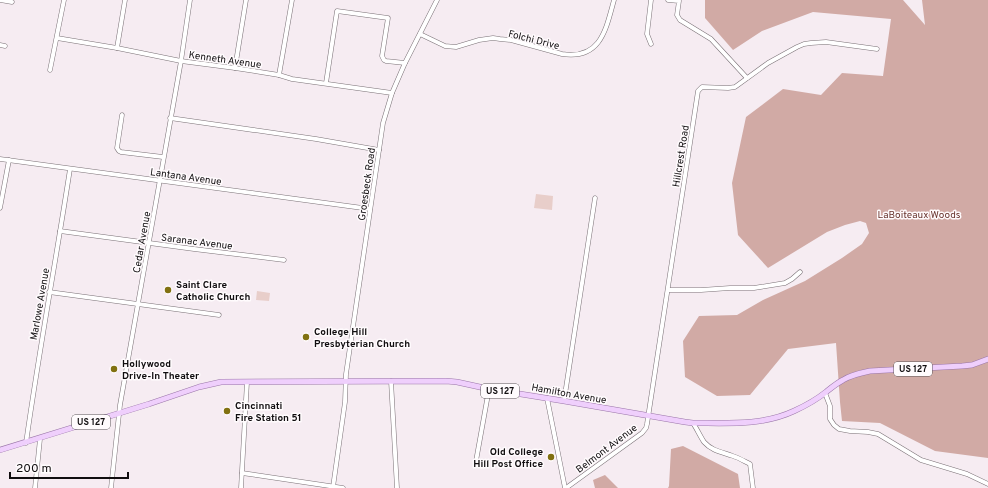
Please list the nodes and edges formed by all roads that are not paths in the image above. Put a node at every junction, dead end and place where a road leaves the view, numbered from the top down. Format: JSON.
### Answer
{"nodes":[{"id":1,"x":0,"y":0,"type":"edge"},
{"id":2,"x":64,"y":0,"type":"edge"},
{"id":3,"x":125,"y":0,"type":"edge"},
{"id":4,"x":190,"y":0,"type":"edge"},
{"id":5,"x":246,"y":0,"type":"edge"},
{"id":6,"x":292,"y":0,"type":"edge"},
{"id":7,"x":437,"y":0,"type":"edge"},
{"id":8,"x":614,"y":0,"type":"edge"},
{"id":9,"x":651,"y":0,"type":"edge"},
{"id":10,"x":668,"y":0,"type":"edge"},
{"id":11,"x":12,"y":2,"type":"dead end"},
{"id":12,"x":420,"y":34,"type":"junction"},
{"id":13,"x":57,"y":38,"type":"junction"},
{"id":14,"x":651,"y":44,"type":"dead end"},
{"id":15,"x":116,"y":48,"type":"junction"},
{"id":16,"x":877,"y":49,"type":"dead end"},
{"id":17,"x":180,"y":61,"type":"junction"},
{"id":18,"x":405,"y":63,"type":"junction"},
{"id":19,"x":235,"y":68,"type":"junction"},
{"id":20,"x":50,"y":70,"type":"dead end"},
{"id":21,"x":279,"y":75,"type":"junction"},
{"id":22,"x":748,"y":78,"type":"junction"},
{"id":23,"x":326,"y":83,"type":"junction"},
{"id":24,"x":392,"y":92,"type":"junction"},
{"id":25,"x":122,"y":115,"type":"dead end"},
{"id":26,"x":170,"y":118,"type":"junction"},
{"id":27,"x":379,"y":150,"type":"junction"},
{"id":28,"x":163,"y":157,"type":"junction"},
{"id":29,"x":0,"y":159,"type":"edge"},
{"id":30,"x":9,"y":160,"type":"junction"},
{"id":31,"x":70,"y":169,"type":"junction"},
{"id":32,"x":159,"y":180,"type":"junction"},
{"id":33,"x":595,"y":198,"type":"dead end"},
{"id":34,"x":0,"y":208,"type":"edge"},
{"id":35,"x":370,"y":209,"type":"junction"},
{"id":36,"x":60,"y":231,"type":"junction"},
{"id":37,"x":149,"y":243,"type":"junction"},
{"id":38,"x":284,"y":260,"type":"dead end"},
{"id":39,"x":800,"y":272,"type":"dead end"},
{"id":40,"x":668,"y":290,"type":"junction"},
{"id":41,"x":49,"y":292,"type":"junction"},
{"id":42,"x":138,"y":304,"type":"junction"},
{"id":43,"x":219,"y":315,"type":"dead end"},
{"id":44,"x":988,"y":359,"type":"edge"},
{"id":45,"x":346,"y":381,"type":"junction"},
{"id":46,"x":391,"y":381,"type":"junction"},
{"id":47,"x":247,"y":382,"type":"junction"},
{"id":48,"x":489,"y":389,"type":"junction"},
{"id":49,"x":825,"y":393,"type":"junction"},
{"id":50,"x":547,"y":398,"type":"junction"},
{"id":51,"x":564,"y":401,"type":"junction"},
{"id":52,"x":120,"y":413,"type":"junction"},
{"id":53,"x":649,"y":416,"type":"junction"},
{"id":54,"x":693,"y":423,"type":"junction"},
{"id":55,"x":40,"y":438,"type":"junction"},
{"id":56,"x":26,"y":443,"type":"junction"},
{"id":57,"x":0,"y":450,"type":"edge"},
{"id":58,"x":476,"y":461,"type":"dead end"},
{"id":59,"x":242,"y":472,"type":"junction"},
{"id":60,"x":988,"y":484,"type":"edge"},
{"id":61,"x":333,"y":487,"type":"junction"},
{"id":62,"x":34,"y":488,"type":"edge"},
{"id":63,"x":111,"y":488,"type":"edge"},
{"id":64,"x":241,"y":488,"type":"edge"},
{"id":65,"x":343,"y":488,"type":"edge"},
{"id":66,"x":397,"y":488,"type":"edge"},
{"id":67,"x":566,"y":488,"type":"edge"},
{"id":68,"x":753,"y":488,"type":"edge"}],
"edges":[{"from":1,"to":11,"type":"street"},
{"from":2,"to":13,"type":"street"},
{"from":3,"to":15,"type":"street"},
{"from":4,"to":17,"type":"street","name":"Cedar Avenue"},
{"from":5,"to":19,"type":"street"},
{"from":6,"to":21,"type":"street"},
{"from":7,"to":12,"type":"street","name":"Groesbeck Road"},
{"from":8,"to":12,"type":"street","name":"Folchi Drive"},
{"from":9,"to":14,"type":"street"},
{"from":10,"to":22,"type":"street"},
{"from":12,"to":18,"type":"street","name":"Groesbeck Road"},
{"from":13,"to":15,"type":"street","name":"Kenneth Avenue"},
{"from":13,"to":20,"type":"street"},
{"from":15,"to":17,"type":"street","name":"Kenneth Avenue"},
{"from":16,"to":22,"type":"street","name":"Hillcrest Road"},
{"from":17,"to":19,"type":"street","name":"Kenneth Avenue"},
{"from":17,"to":26,"type":"street","name":"Cedar Avenue"},
{"from":18,"to":23,"type":"street"},
{"from":18,"to":24,"type":"street","name":"Groesbeck Road"},
{"from":19,"to":21,"type":"street","name":"Kenneth Avenue"},
{"from":21,"to":23,"type":"street","name":"Kenneth Avenue"},
{"from":22,"to":40,"type":"street","name":"Hillcrest Road"},
{"from":23,"to":24,"type":"street","name":"Kenneth Avenue"},
{"from":24,"to":27,"type":"street","name":"Groesbeck Road"},
{"from":25,"to":28,"type":"street"},
{"from":26,"to":27,"type":"street"},
{"from":26,"to":28,"type":"street","name":"Cedar Avenue"},
{"from":27,"to":35,"type":"street","name":"Groesbeck Road"},
{"from":28,"to":32,"type":"street","name":"Cedar Avenue"},
{"from":29,"to":30,"type":"street","name":"Lantana Avenue"},
{"from":30,"to":31,"type":"street","name":"Lantana Avenue"},
{"from":30,"to":34,"type":"street"},
{"from":31,"to":32,"type":"street","name":"Lantana Avenue"},
{"from":31,"to":36,"type":"street","name":"Marlowe Avenue"},
{"from":32,"to":35,"type":"street","name":"Lantana Avenue"},
{"from":32,"to":37,"type":"street","name":"Cedar Avenue"},
{"from":33,"to":51,"type":"street"},
{"from":35,"to":45,"type":"street","name":"Groesbeck Road"},
{"from":36,"to":37,"type":"street","name":"Saranac Avenue"},
{"from":36,"to":41,"type":"street","name":"Marlowe Avenue"},
{"from":37,"to":38,"type":"street","name":"Saranac Avenue"},
{"from":37,"to":42,"type":"street","name":"Cedar Avenue"},
{"from":39,"to":40,"type":"street"},
{"from":40,"to":53,"type":"street","name":"Hillcrest Road"},
{"from":41,"to":42,"type":"street"},
{"from":41,"to":56,"type":"street","name":"Marlowe Avenue"},
{"from":42,"to":43,"type":"street"},
{"from":42,"to":52,"type":"street","name":"Cedar Avenue"},
{"from":44,"to":49,"type":"main road","name":"Hamilton Avenue","number":"US 127"},
{"from":45,"to":46,"type":"main road","name":"Hamilton Avenue","number":"US 127"},
{"from":45,"to":47,"type":"main road","name":"Hamilton Avenue","number":"US 127"},
{"from":45,"to":61,"type":"street","name":"Groesbeck Road"},
{"from":46,"to":48,"type":"main road","name":"Hamilton Avenue","number":"US 127"},
{"from":46,"to":66,"type":"street"},
{"from":47,"to":52,"type":"main road","name":"Hamilton Avenue","number":"US 127"},
{"from":47,"to":59,"type":"street"},
{"from":48,"to":50,"type":"main road","name":"Hamilton Avenue","number":"US 127"},
{"from":48,"to":58,"type":"street"},
{"from":49,"to":54,"type":"main road","name":"Hamilton Avenue","number":"US 127"},
{"from":49,"to":60,"type":"street"},
{"from":50,"to":51,"type":"main road","name":"Hamilton Avenue","number":"US 127"},
{"from":50,"to":67,"type":"street"},
{"from":51,"to":53,"type":"main road","name":"Hamilton Avenue","number":"US 127"},
{"from":52,"to":55,"type":"main road","name":"Hamilton Avenue","number":"US 127"},
{"from":52,"to":63,"type":"street","name":"Cedar Avenue"},
{"from":53,"to":54,"type":"main road","name":"Hamilton Avenue","number":"US 127"},
{"from":53,"to":67,"type":"street","name":"Belmont Avenue"},
{"from":54,"to":68,"type":"street"},
{"from":55,"to":56,"type":"main road","name":"Hamilton Avenue","number":"US 127"},
{"from":55,"to":62,"type":"street"},
{"from":56,"to":57,"type":"main road","name":"Hamilton Avenue","number":"US 127"},
{"from":59,"to":61,"type":"street"},
{"from":59,"to":64,"type":"street"},
{"from":61,"to":65,"type":"street"}]}
